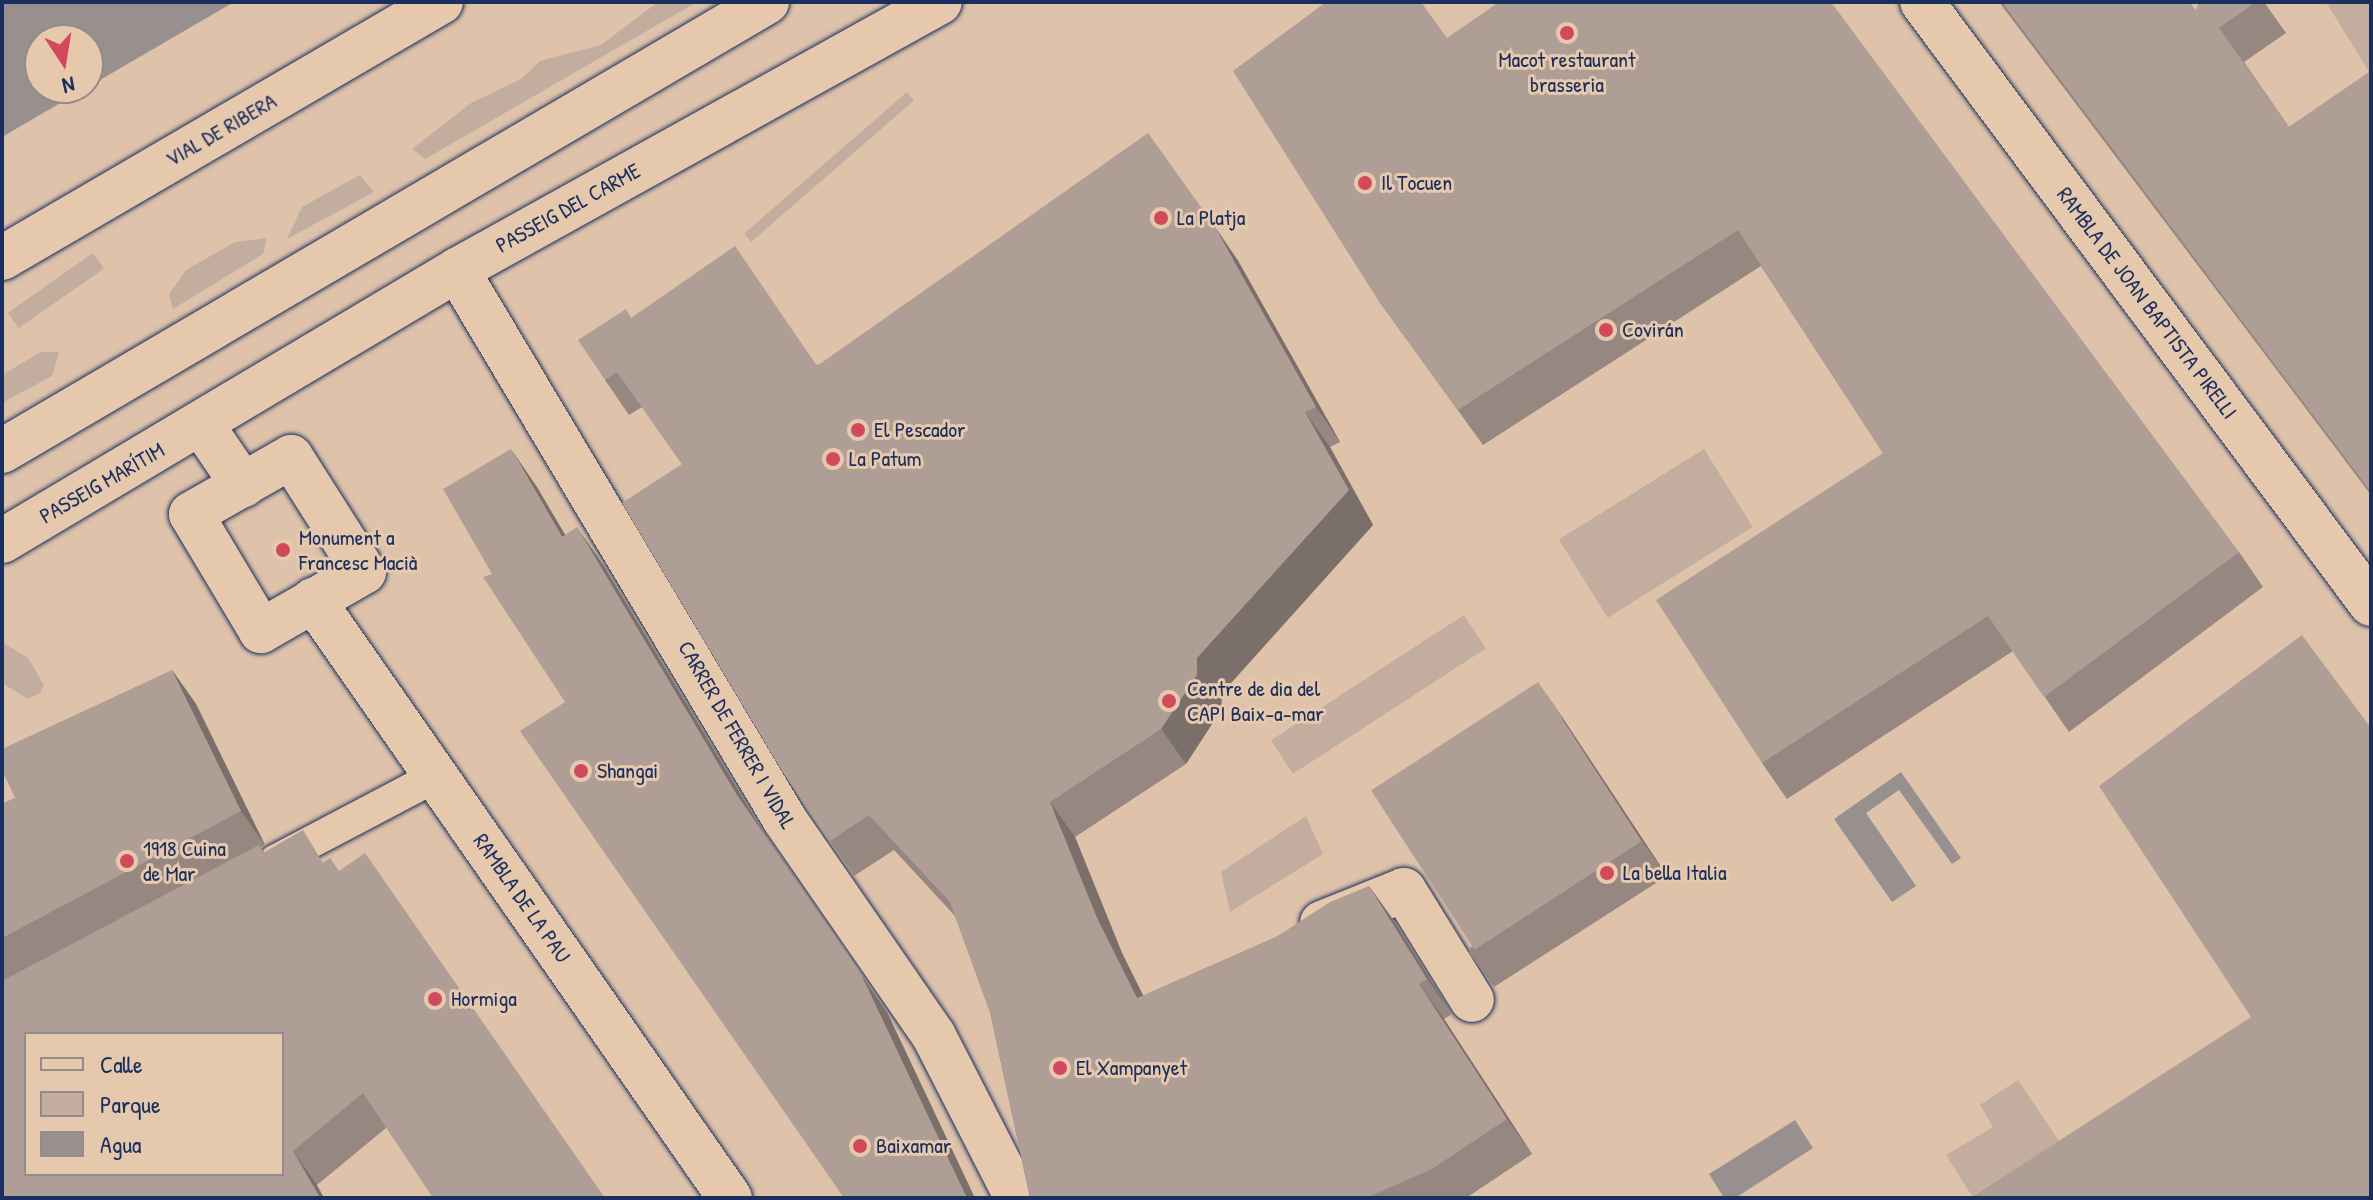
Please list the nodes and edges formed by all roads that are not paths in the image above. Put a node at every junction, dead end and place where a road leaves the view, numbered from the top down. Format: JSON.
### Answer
{"nodes":[{"id":1,"x":441,"y":2,"type":"edge"},
{"id":2,"x":767,"y":2,"type":"edge"},
{"id":3,"x":940,"y":2,"type":"edge"},
{"id":4,"x":1922,"y":2,"type":"edge"},
{"id":5,"x":2,"y":258,"type":"edge"},
{"id":6,"x":457,"y":270,"type":"junction"},
{"id":7,"x":202,"y":425,"type":"junction"},
{"id":8,"x":2,"y":451,"type":"edge"},
{"id":9,"x":243,"y":485,"type":"junction"},
{"id":10,"x":2,"y":541,"type":"edge"},
{"id":11,"x":2365,"y":583,"type":"edge"},
{"id":12,"x":313,"y":600,"type":"junction"},
{"id":13,"x":438,"y":775,"type":"junction"},
{"id":14,"x":241,"y":879,"type":"edge"},
{"id":15,"x":1282,"y":939,"type":"edge"},
{"id":16,"x":1472,"y":1000,"type":"edge"},
{"id":17,"x":730,"y":1198,"type":"edge"},
{"id":18,"x":1017,"y":1198,"type":"edge"}],
"edges":[{"from":1,"to":5,"type":"street","name":"VIAL DE RIBERA"},
{"from":2,"to":8,"type":"street"},
{"from":3,"to":6,"type":"street","name":"PASSEIG DEL CARME"},
{"from":4,"to":11,"type":"street","name":"RAMBLA DE JOAN BAPTISTA PIRELLI"},
{"from":6,"to":7,"type":"street","name":"PASSEIG DEL CARME"},
{"from":6,"to":18,"type":"street","name":"CARRER DE FERRER I VIDAL"},
{"from":7,"to":9,"type":"street"},
{"from":7,"to":10,"type":"street","name":"PASSEIG MARÍTIM"},
{"from":9,"to":12,"type":"street"},
{"from":9,"to":12,"type":"street"},
{"from":12,"to":13,"type":"street","name":"RAMBLA DE LA PAU"},
{"from":13,"to":14,"type":"lane"},
{"from":13,"to":17,"type":"street","name":"RAMBLA DE LA PAU"},
{"from":15,"to":16,"type":"street"}]}
